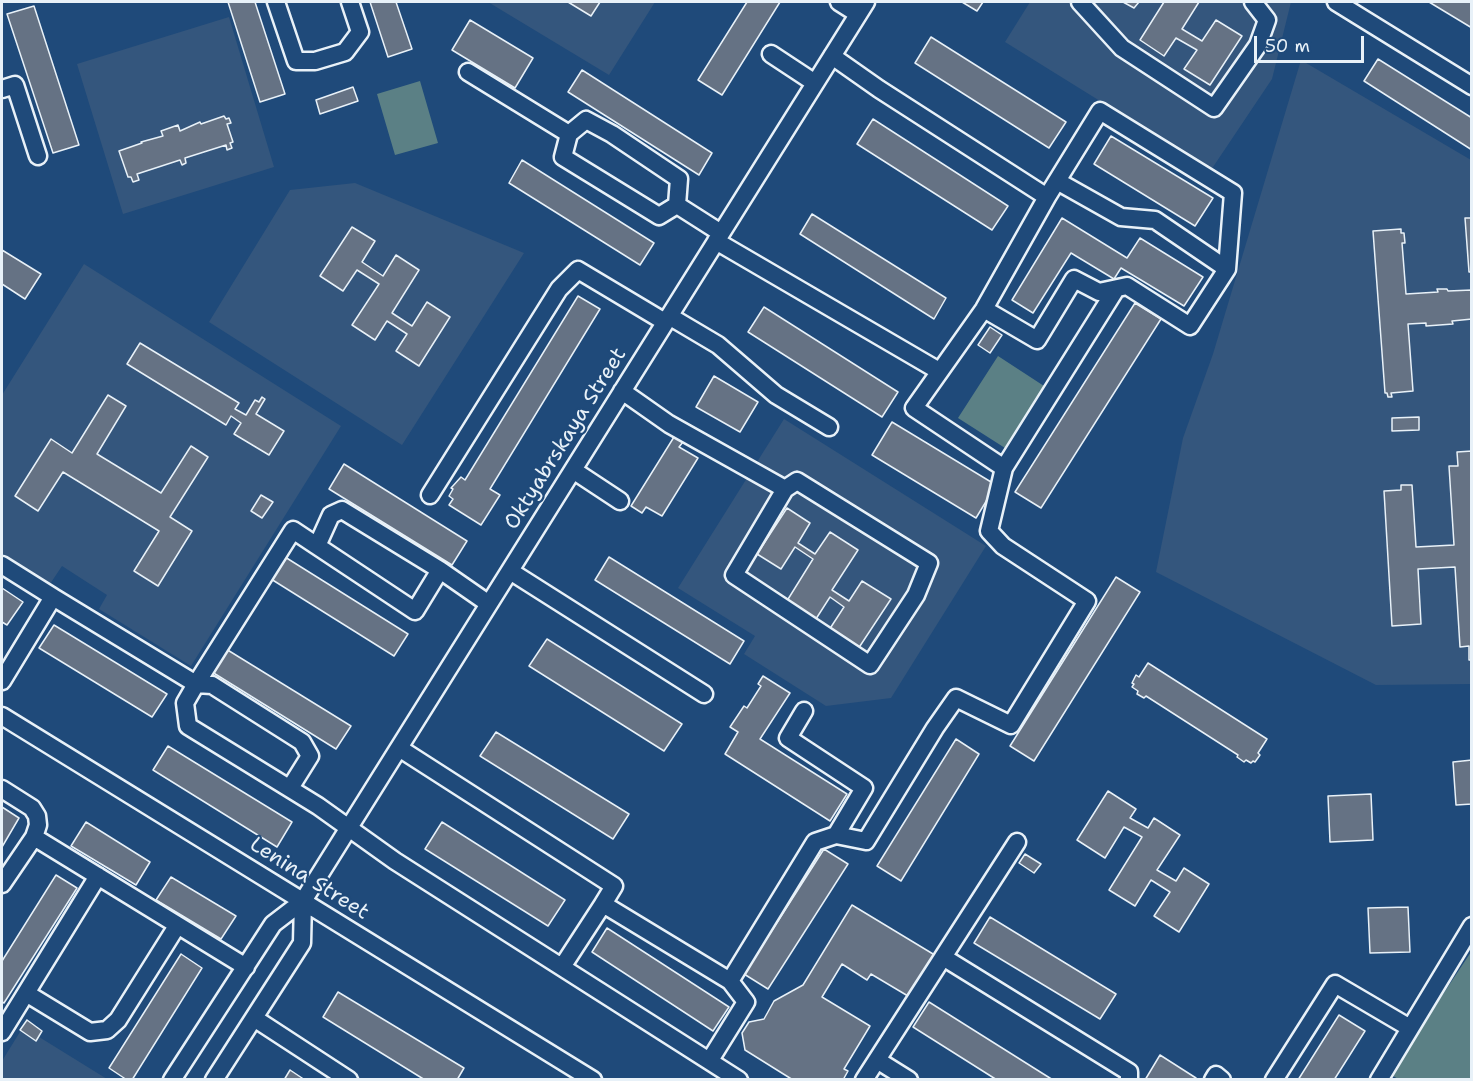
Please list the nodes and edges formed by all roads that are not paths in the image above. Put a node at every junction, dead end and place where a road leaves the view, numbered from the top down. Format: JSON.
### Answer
{"nodes":[{"id":1,"x":276,"y":2,"type":"edge"},
{"id":2,"x":350,"y":2,"type":"edge"},
{"id":3,"x":838,"y":2,"type":"edge"},
{"id":4,"x":1080,"y":2,"type":"edge"},
{"id":5,"x":1253,"y":2,"type":"edge"},
{"id":6,"x":1336,"y":2,"type":"edge"},
{"id":7,"x":862,"y":8,"type":"edge"},
{"id":8,"x":771,"y":54,"type":"dead end"},
{"id":9,"x":832,"y":56,"type":"junction"},
{"id":10,"x":468,"y":72,"type":"dead end"},
{"id":11,"x":815,"y":83,"type":"junction"},
{"id":12,"x":1472,"y":86,"type":"edge"},
{"id":13,"x":2,"y":89,"type":"edge"},
{"id":14,"x":569,"y":134,"type":"junction"},
{"id":15,"x":38,"y":156,"type":"dead end"},
{"id":16,"x":1057,"y":181,"type":"junction"},
{"id":17,"x":1047,"y":197,"type":"junction"},
{"id":18,"x":677,"y":205,"type":"junction"},
{"id":19,"x":719,"y":237,"type":"junction"},
{"id":20,"x":1227,"y":269,"type":"junction"},
{"id":21,"x":1116,"y":290,"type":"junction"},
{"id":22,"x":984,"y":309,"type":"junction"},
{"id":23,"x":667,"y":319,"type":"junction"},
{"id":24,"x":939,"y":371,"type":"junction"},
{"id":25,"x":622,"y":391,"type":"junction"},
{"id":26,"x":829,"y":428,"type":"dead end"},
{"id":27,"x":1004,"y":468,"type":"junction"},
{"id":28,"x":573,"y":470,"type":"junction"},
{"id":29,"x":785,"y":489,"type":"junction"},
{"id":30,"x":430,"y":495,"type":"dead end"},
{"id":31,"x":620,"y":501,"type":"dead end"},
{"id":32,"x":317,"y":546,"type":"junction"},
{"id":33,"x":2,"y":565,"type":"edge"},
{"id":34,"x":440,"y":570,"type":"junction"},
{"id":35,"x":510,"y":571,"type":"junction"},
{"id":36,"x":53,"y":597,"type":"junction"},
{"id":37,"x":489,"y":604,"type":"junction"},
{"id":38,"x":2,"y":681,"type":"edge"},
{"id":39,"x":196,"y":684,"type":"junction"},
{"id":40,"x":704,"y":694,"type":"dead end"},
{"id":41,"x":804,"y":711,"type":"dead end"},
{"id":42,"x":2,"y":716,"type":"edge"},
{"id":43,"x":399,"y":748,"type":"junction"},
{"id":44,"x":290,"y":788,"type":"junction"},
{"id":45,"x":2,"y":789,"type":"edge"},
{"id":46,"x":348,"y":828,"type":"junction"},
{"id":47,"x":836,"y":835,"type":"junction"},
{"id":48,"x":34,"y":837,"type":"junction"},
{"id":49,"x":1017,"y":843,"type":"dead end"},
{"id":50,"x":98,"y":876,"type":"junction"},
{"id":51,"x":2,"y":884,"type":"edge"},
{"id":52,"x":303,"y":901,"type":"junction"},
{"id":53,"x":603,"y":904,"type":"junction"},
{"id":54,"x":177,"y":926,"type":"junction"},
{"id":55,"x":1472,"y":926,"type":"edge"},
{"id":56,"x":943,"y":957,"type":"junction"},
{"id":57,"x":246,"y":967,"type":"junction"},
{"id":58,"x":562,"y":967,"type":"junction"},
{"id":59,"x":730,"y":981,"type":"junction"},
{"id":60,"x":26,"y":993,"type":"junction"},
{"id":61,"x":254,"y":1018,"type":"junction"},
{"id":62,"x":1410,"y":1028,"type":"junction"},
{"id":63,"x":2,"y":1032,"type":"edge"},
{"id":64,"x":711,"y":1060,"type":"junction"},
{"id":65,"x":877,"y":1060,"type":"junction"},
{"id":66,"x":172,"y":1080,"type":"edge"},
{"id":67,"x":214,"y":1080,"type":"edge"},
{"id":68,"x":350,"y":1080,"type":"edge"},
{"id":69,"x":593,"y":1080,"type":"edge"},
{"id":70,"x":740,"y":1080,"type":"edge"},
{"id":71,"x":864,"y":1080,"type":"edge"},
{"id":72,"x":909,"y":1080,"type":"edge"},
{"id":73,"x":1129,"y":1080,"type":"edge"},
{"id":74,"x":1213,"y":1080,"type":"edge"},
{"id":75,"x":1222,"y":1080,"type":"edge"},
{"id":76,"x":1274,"y":1080,"type":"edge"},
{"id":77,"x":1379,"y":1080,"type":"edge"}],
"edges":[{"from":1,"to":2,"type":"street"},
{"from":3,"to":7,"type":"street"},
{"from":4,"to":5,"type":"street"},
{"from":6,"to":12,"type":"street"},
{"from":7,"to":9,"type":"street","name":"Oktyabrskaya Street"},
{"from":8,"to":11,"type":"street"},
{"from":9,"to":11,"type":"street","name":"Oktyabrskaya Street"},
{"from":9,"to":17,"type":"street"},
{"from":10,"to":14,"type":"street"},
{"from":11,"to":19,"type":"street","name":"Oktyabrskaya Street"},
{"from":13,"to":15,"type":"street"},
{"from":14,"to":18,"type":"street"},
{"from":14,"to":18,"type":"street"},
{"from":16,"to":17,"type":"street"},
{"from":16,"to":20,"type":"street"},
{"from":16,"to":20,"type":"street"},
{"from":17,"to":22,"type":"street"},
{"from":18,"to":19,"type":"street"},
{"from":19,"to":23,"type":"street","name":"Oktyabrskaya Street"},
{"from":19,"to":24,"type":"street"},
{"from":20,"to":21,"type":"street"},
{"from":21,"to":22,"type":"street"},
{"from":21,"to":27,"type":"street"},
{"from":22,"to":24,"type":"street"},
{"from":23,"to":25,"type":"street","name":"Oktyabrskaya Street"},
{"from":23,"to":26,"type":"street"},
{"from":23,"to":30,"type":"street"},
{"from":24,"to":27,"type":"street"},
{"from":25,"to":28,"type":"street","name":"Oktyabrskaya Street"},
{"from":25,"to":29,"type":"street"},
{"from":27,"to":47,"type":"street"},
{"from":28,"to":31,"type":"street"},
{"from":28,"to":35,"type":"street","name":"Oktyabrskaya Street"},
{"from":29,"to":29,"type":"street"},
{"from":32,"to":34,"type":"street"},
{"from":32,"to":34,"type":"street"},
{"from":32,"to":39,"type":"street"},
{"from":33,"to":36,"type":"street"},
{"from":34,"to":37,"type":"street"},
{"from":35,"to":37,"type":"street","name":"Oktyabrskaya Street"},
{"from":35,"to":40,"type":"street"},
{"from":36,"to":38,"type":"street"},
{"from":36,"to":39,"type":"street"},
{"from":37,"to":43,"type":"street","name":"Oktyabrskaya Street"},
{"from":39,"to":44,"type":"street"},
{"from":39,"to":44,"type":"street"},
{"from":41,"to":47,"type":"street"},
{"from":42,"to":52,"type":"street","name":"Lenina Street"},
{"from":43,"to":46,"type":"street","name":"Oktyabrskaya Street"},
{"from":43,"to":53,"type":"street"},
{"from":44,"to":46,"type":"street"},
{"from":45,"to":48,"type":"street"},
{"from":46,"to":52,"type":"street","name":"Oktyabrskaya Street"},
{"from":46,"to":58,"type":"street"},
{"from":47,"to":59,"type":"street"},
{"from":48,"to":50,"type":"street"},
{"from":48,"to":51,"type":"street"},
{"from":49,"to":56,"type":"street"},
{"from":50,"to":54,"type":"street"},
{"from":50,"to":60,"type":"street"},
{"from":52,"to":57,"type":"street","name":"Oktyabrskaya Street"},
{"from":52,"to":61,"type":"street"},
{"from":52,"to":69,"type":"street","name":"Lenina Street"},
{"from":53,"to":58,"type":"street"},
{"from":53,"to":59,"type":"street"},
{"from":54,"to":57,"type":"street"},
{"from":54,"to":60,"type":"street"},
{"from":55,"to":62,"type":"street"},
{"from":56,"to":65,"type":"street"},
{"from":56,"to":73,"type":"street"},
{"from":57,"to":66,"type":"street","name":"Oktyabrskaya Street"},
{"from":58,"to":64,"type":"street"},
{"from":59,"to":64,"type":"street"},
{"from":60,"to":63,"type":"street"},
{"from":61,"to":67,"type":"street"},
{"from":61,"to":68,"type":"street"},
{"from":62,"to":76,"type":"street"},
{"from":62,"to":77,"type":"street"},
{"from":64,"to":70,"type":"street"},
{"from":65,"to":71,"type":"street"},
{"from":65,"to":72,"type":"street"},
{"from":74,"to":75,"type":"street"}]}
